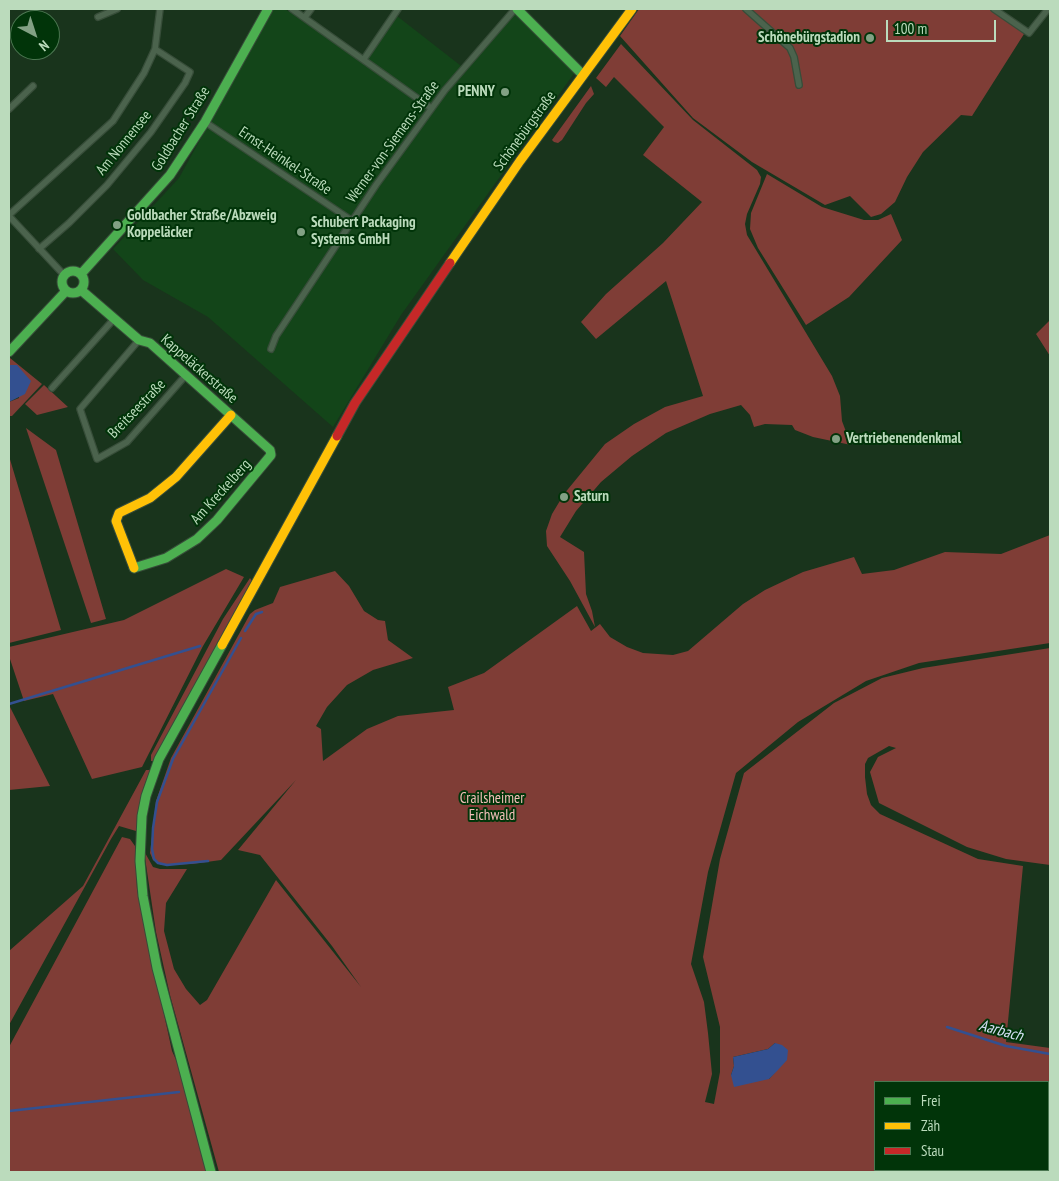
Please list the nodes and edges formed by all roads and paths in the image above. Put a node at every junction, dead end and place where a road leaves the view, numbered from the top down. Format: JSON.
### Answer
{"nodes":[{"id":1,"x":117,"y":9,"type":"edge"},
{"id":2,"x":160,"y":9,"type":"edge"},
{"id":3,"x":268,"y":9,"type":"edge"},
{"id":4,"x":292,"y":9,"type":"edge"},
{"id":5,"x":311,"y":9,"type":"edge"},
{"id":6,"x":398,"y":9,"type":"edge"},
{"id":7,"x":516,"y":9,"type":"edge"},
{"id":8,"x":632,"y":9,"type":"edge"},
{"id":9,"x":746,"y":9,"type":"edge"},
{"id":10,"x":994,"y":9,"type":"edge"},
{"id":11,"x":1048,"y":9,"type":"edge"},
{"id":12,"x":305,"y":17,"type":"junction"},
{"id":13,"x":98,"y":18,"type":"dead end"},
{"id":14,"x":156,"y":49,"type":"junction"},
{"id":15,"x":364,"y":59,"type":"junction"},
{"id":16,"x":583,"y":75,"type":"junction"},
{"id":17,"x":799,"y":85,"type":"dead end"},
{"id":18,"x":33,"y":86,"type":"dead end"},
{"id":19,"x":431,"y":108,"type":"junction"},
{"id":20,"x":9,"y":109,"type":"edge"},
{"id":21,"x":205,"y":122,"type":"junction"},
{"id":22,"x":9,"y":215,"type":"edge"},
{"id":23,"x":351,"y":220,"type":"junction"},
{"id":24,"x":38,"y":249,"type":"junction"},
{"id":25,"x":81,"y":274,"type":"junction"},
{"id":26,"x":64,"y":275,"type":"junction"},
{"id":27,"x":81,"y":290,"type":"junction"},
{"id":28,"x":66,"y":291,"type":"junction"},
{"id":29,"x":114,"y":319,"type":"junction"},
{"id":30,"x":139,"y":340,"type":"junction"},
{"id":31,"x":271,"y":349,"type":"dead end"},
{"id":32,"x":9,"y":352,"type":"edge"},
{"id":33,"x":186,"y":375,"type":"junction"},
{"id":34,"x":52,"y":388,"type":"dead end"},
{"id":35,"x":231,"y":415,"type":"junction"},
{"id":36,"x":271,"y":455,"type":"joint"},
{"id":37,"x":211,"y":1172,"type":"edge"}],
"edges":[{"from":1,"to":13,"type":"street"},
{"from":2,"to":14,"type":"street"},
{"from":3,"to":21,"type":"main road","name":"Goldbacher Straße"},
{"from":4,"to":12,"type":"street"},
{"from":5,"to":12,"type":"street"},
{"from":6,"to":15,"type":"street"},
{"from":7,"to":16,"type":"main road"},
{"from":7,"to":19,"type":"street","name":"Werner-von-Siemens-Straße"},
{"from":8,"to":16,"type":"main road","name":"Schönebürgstraße"},
{"from":9,"to":17,"type":"street"},
{"from":10,"to":11,"type":"street"},
{"from":12,"to":15,"type":"street"},
{"from":14,"to":22,"type":"street"},
{"from":14,"to":24,"type":"street","name":"Am Nonnensee"},
{"from":15,"to":19,"type":"street"},
{"from":16,"to":37,"type":"main road","name":"Schönebürgstraße"},
{"from":18,"to":20,"type":"street"},
{"from":19,"to":23,"type":"street","name":"Werner-von-Siemens-Straße"},
{"from":21,"to":23,"type":"street","name":"Ernst-Heinkel-Straße"},
{"from":21,"to":25,"type":"main road","name":"Goldbacher Straße"},
{"from":22,"to":24,"type":"street"},
{"from":23,"to":31,"type":"street","name":"Werner-von-Siemens-Straße"},
{"from":24,"to":26,"type":"street"},
{"from":25,"to":26,"type":"main road"},
{"from":25,"to":27,"type":"main road"},
{"from":26,"to":28,"type":"main road"},
{"from":27,"to":28,"type":"main road"},
{"from":27,"to":29,"type":"main road","name":"Kappeläckerstraße"},
{"from":28,"to":32,"type":"main road"},
{"from":29,"to":30,"type":"main road","name":"Kappeläckerstraße"},
{"from":29,"to":34,"type":"street"},
{"from":30,"to":33,"type":"main road","name":"Kappeläckerstraße"},
{"from":30,"to":33,"type":"street","name":"Breitseestraße"},
{"from":33,"to":35,"type":"main road","name":"Kappeläckerstraße"},
{"from":35,"to":36,"type":"main road","name":"Kappeläckerstraße"},
{"from":35,"to":36,"type":"main road","name":"Am Kreckelberg"}]}
